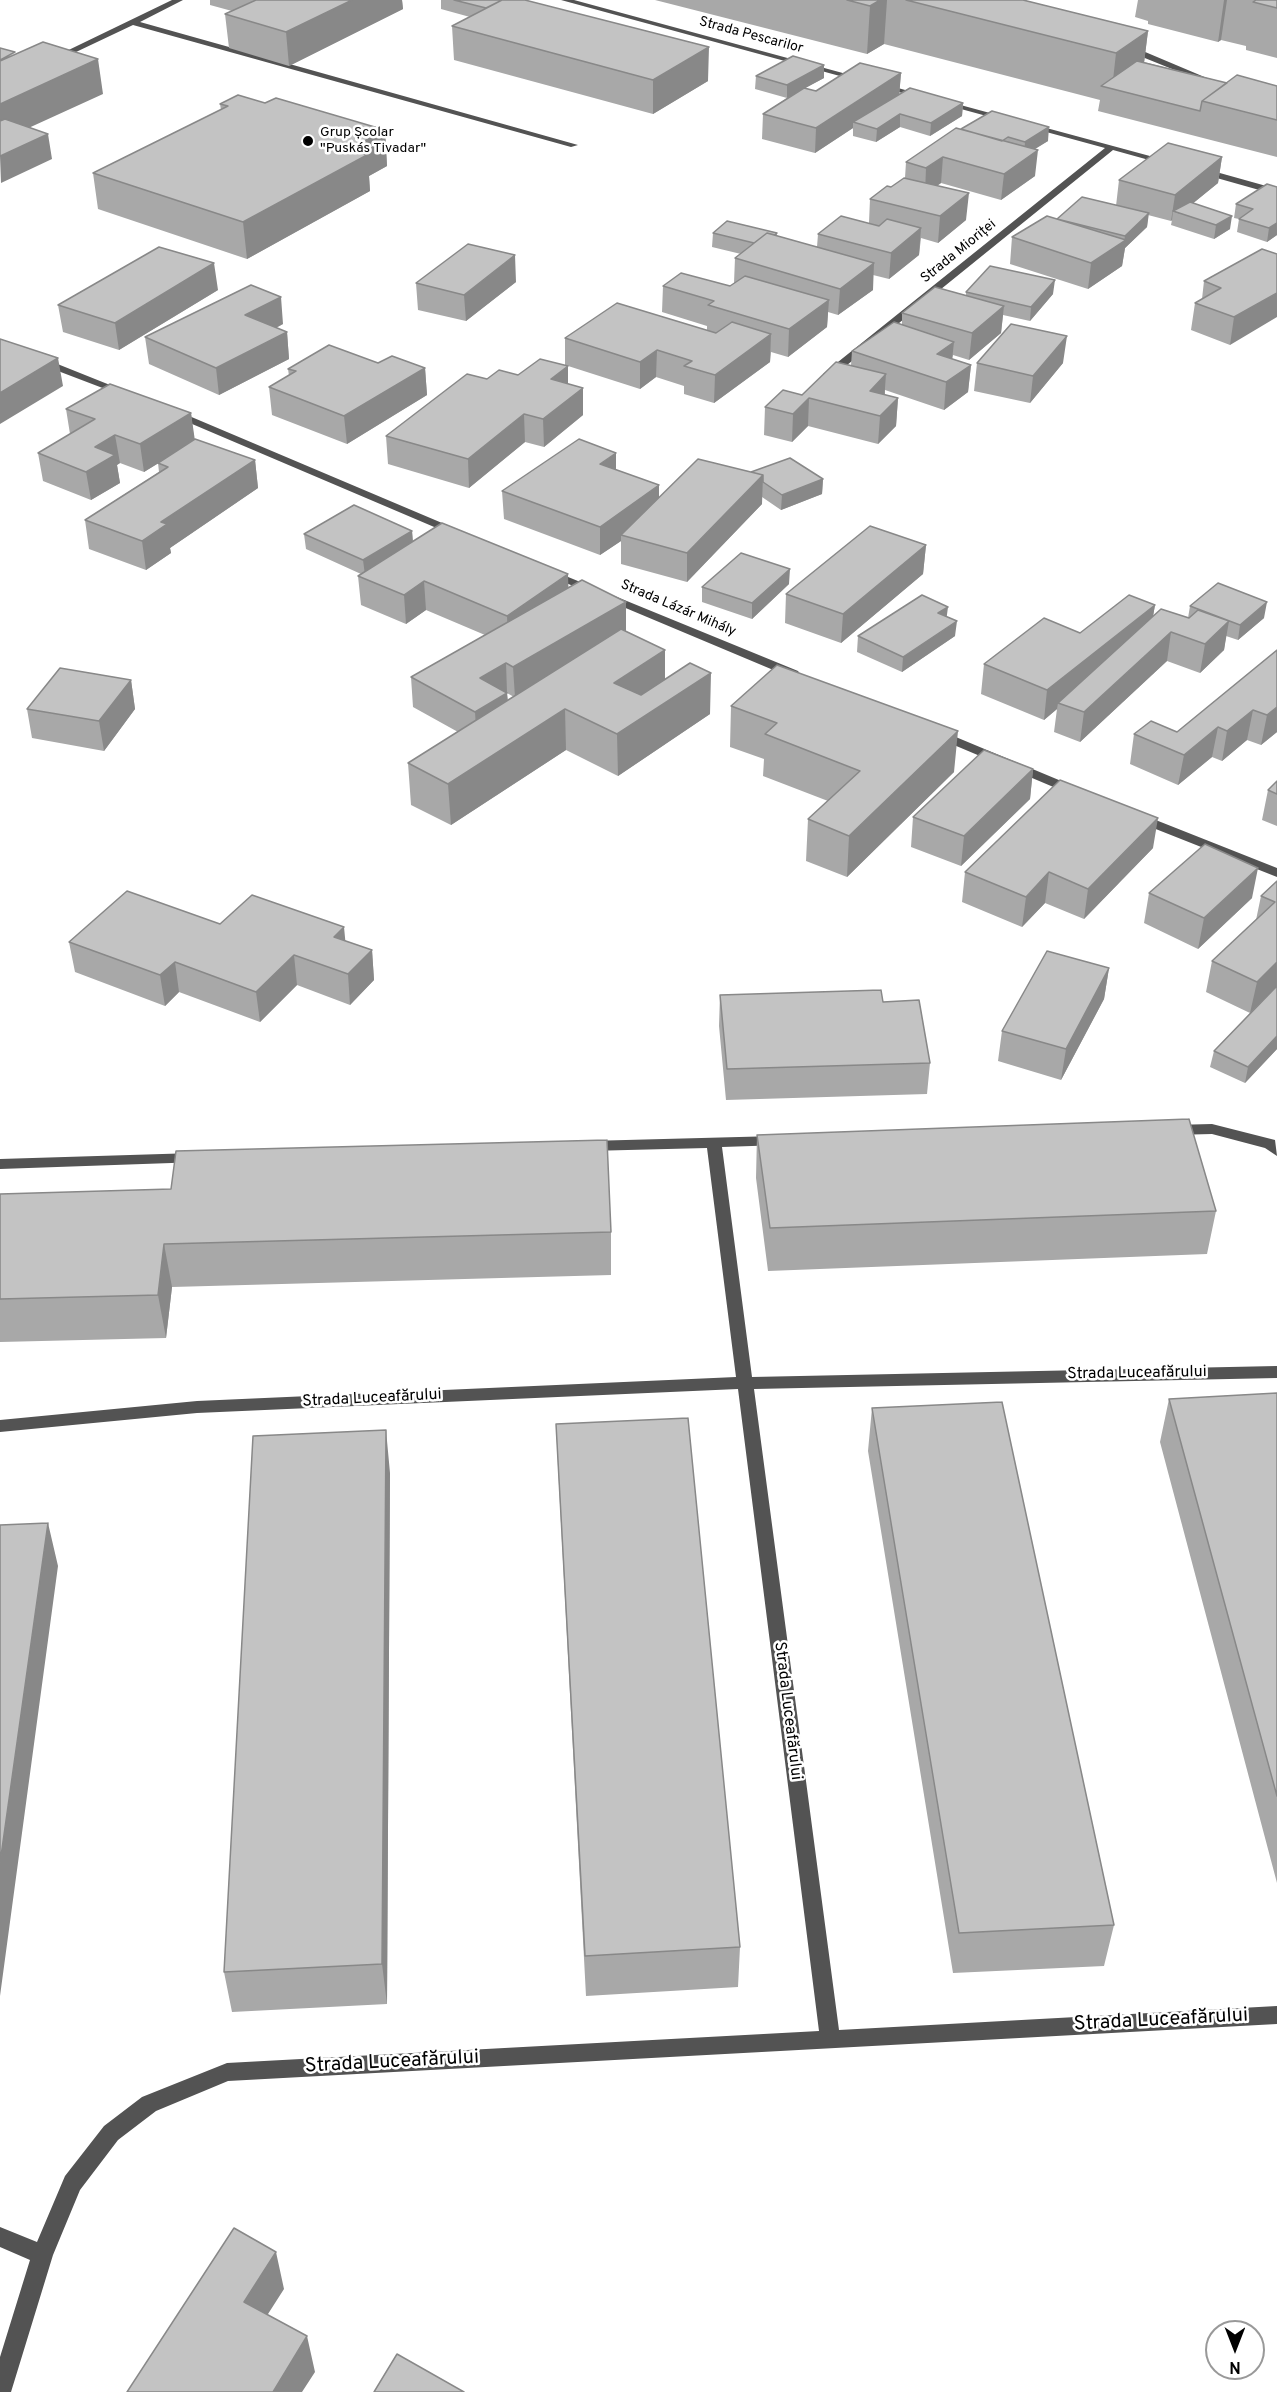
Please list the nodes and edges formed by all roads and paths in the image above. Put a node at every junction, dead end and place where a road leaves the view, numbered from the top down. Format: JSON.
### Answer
{"nodes":[{"id":1,"x":179,"y":0,"type":"edge"},
{"id":2,"x":565,"y":0,"type":"edge"},
{"id":3,"x":132,"y":22,"type":"junction"},
{"id":4,"x":1124,"y":47,"type":"edge"},
{"id":5,"x":40,"y":66,"type":"edge"},
{"id":6,"x":1222,"y":85,"type":"edge"},
{"id":7,"x":574,"y":145,"type":"dead end"},
{"id":8,"x":1111,"y":147,"type":"junction"},
{"id":9,"x":1178,"y":165,"type":"edge"},
{"id":10,"x":1188,"y":168,"type":"edge"},
{"id":11,"x":1277,"y":192,"type":"edge"},
{"id":12,"x":26,"y":356,"type":"edge"},
{"id":13,"x":815,"y":386,"type":"edge"},
{"id":14,"x":133,"y":396,"type":"edge"},
{"id":15,"x":166,"y":409,"type":"edge"},
{"id":16,"x":473,"y":540,"type":"edge"},
{"id":17,"x":539,"y":568,"type":"edge"},
{"id":18,"x":803,"y":678,"type":"edge"},
{"id":19,"x":924,"y":728,"type":"edge"},
{"id":20,"x":1089,"y":797,"type":"edge"},
{"id":21,"x":1122,"y":811,"type":"edge"},
{"id":22,"x":1277,"y":873,"type":"edge"},
{"id":23,"x":1153,"y":1130,"type":"edge"},
{"id":24,"x":797,"y":1140,"type":"edge"},
{"id":25,"x":714,"y":1143,"type":"junction"},
{"id":26,"x":572,"y":1147,"type":"edge"},
{"id":27,"x":1277,"y":1150,"type":"edge"},
{"id":28,"x":214,"y":1158,"type":"edge"},
{"id":29,"x":0,"y":1164,"type":"edge"},
{"id":30,"x":1277,"y":1372,"type":"edge"},
{"id":31,"x":744,"y":1383,"type":"junction"},
{"id":32,"x":0,"y":1425,"type":"edge"},
{"id":33,"x":1277,"y":2015,"type":"edge"},
{"id":34,"x":830,"y":2039,"type":"junction"},
{"id":35,"x":0,"y":2237,"type":"edge"},
{"id":36,"x":42,"y":2255,"type":"junction"},
{"id":37,"x":0,"y":2392,"type":"edge"}],
"edges":[{"from":1,"to":3,"type":"street"},
{"from":2,"to":8,"type":"street","name":"Strada Pescarilor"},
{"from":3,"to":5,"type":"street"},
{"from":3,"to":7,"type":"street"},
{"from":4,"to":6,"type":"street"},
{"from":8,"to":9,"type":"street","name":"Strada Pescarilor"},
{"from":8,"to":13,"type":"street","name":"Strada Mioriței"},
{"from":10,"to":11,"type":"street"},
{"from":12,"to":14,"type":"street"},
{"from":15,"to":16,"type":"street"},
{"from":17,"to":18,"type":"street","name":"Strada Lázár Mihály"},
{"from":19,"to":20,"type":"street"},
{"from":21,"to":22,"type":"street"},
{"from":23,"to":27,"type":"street"},
{"from":24,"to":25,"type":"street"},
{"from":25,"to":26,"type":"street"},
{"from":25,"to":31,"type":"street","name":"Strada Luceafărului"},
{"from":28,"to":29,"type":"street"},
{"from":30,"to":31,"type":"street","name":"Strada Luceafărului"},
{"from":31,"to":32,"type":"street","name":"Strada Luceafărului"},
{"from":31,"to":34,"type":"street","name":"Strada Luceafărului"},
{"from":33,"to":34,"type":"street","name":"Strada Luceafărului"},
{"from":34,"to":36,"type":"street","name":"Strada Luceafărului"},
{"from":35,"to":36,"type":"street"},
{"from":36,"to":37,"type":"street","name":"Strada Luceafărului"}]}
